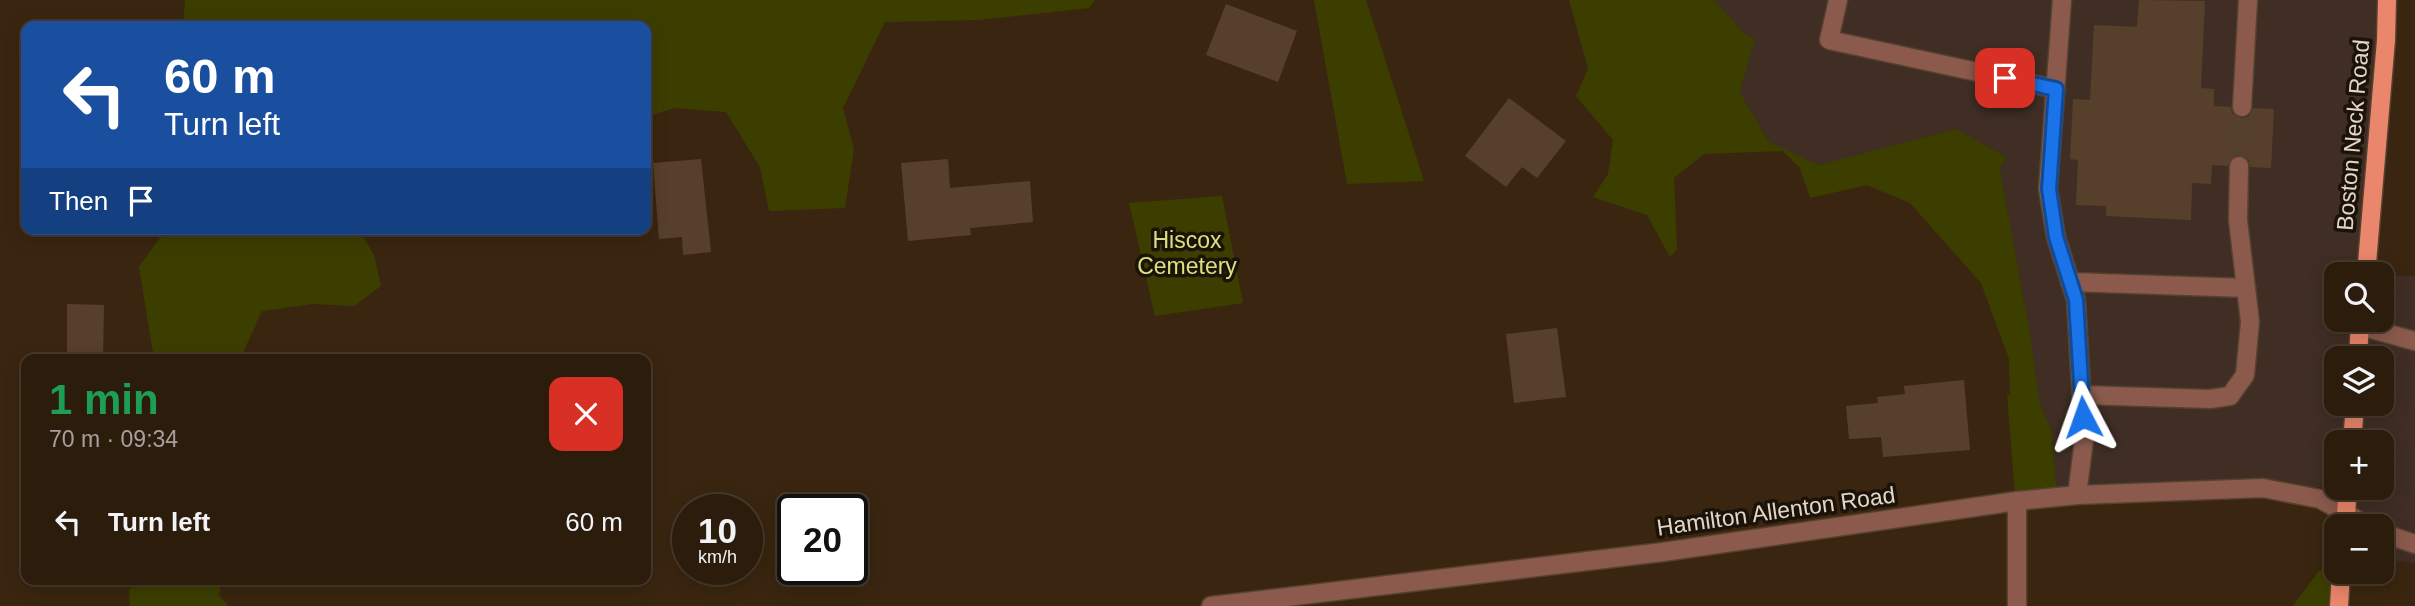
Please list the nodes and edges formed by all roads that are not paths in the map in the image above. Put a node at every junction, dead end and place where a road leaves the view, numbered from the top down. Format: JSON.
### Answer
{"nodes":[{"id":1,"x":1838,"y":0,"type":"edge"},
{"id":2,"x":2062,"y":0,"type":"edge"},
{"id":3,"x":2248,"y":0,"type":"edge"},
{"id":4,"x":2387,"y":0,"type":"edge"},
{"id":5,"x":2056,"y":89,"type":"junction"},
{"id":6,"x":2242,"y":107,"type":"tunnel mouth"},
{"id":7,"x":2239,"y":166,"type":"tunnel mouth"},
{"id":8,"x":2367,"y":262,"type":"edge"},
{"id":9,"x":2070,"y":282,"type":"junction"},
{"id":10,"x":2246,"y":288,"type":"junction"},
{"id":11,"x":2388,"y":332,"type":"edge"},
{"id":12,"x":2415,"y":341,"type":"edge"},
{"id":13,"x":2081,"y":395,"type":"junction"},
{"id":14,"x":2077,"y":495,"type":"junction"},
{"id":15,"x":2017,"y":501,"type":"junction"},
{"id":16,"x":2339,"y":514,"type":"edge"},
{"id":17,"x":2394,"y":537,"type":"edge"},
{"id":18,"x":2415,"y":544,"type":"edge"},
{"id":19,"x":2341,"y":584,"type":"edge"},
{"id":20,"x":1211,"y":606,"type":"edge"},
{"id":21,"x":2017,"y":606,"type":"edge"},
{"id":22,"x":2339,"y":606,"type":"edge"}],
"edges":[{"from":1,"to":5,"type":"street"},
{"from":2,"to":5,"type":"street"},
{"from":3,"to":6,"type":"street"},
{"from":4,"to":8,"type":"main road","name":"Boston Neck Road"},
{"from":5,"to":9,"type":"street"},
{"from":7,"to":10,"type":"street"},
{"from":9,"to":10,"type":"street"},
{"from":9,"to":13,"type":"street"},
{"from":10,"to":13,"type":"street"},
{"from":11,"to":12,"type":"street"},
{"from":13,"to":14,"type":"street"},
{"from":14,"to":15,"type":"street","name":"Hamilton Allenton Road"},
{"from":14,"to":16,"type":"street","name":"Hamilton Allenton Road"},
{"from":15,"to":20,"type":"street","name":"Hamilton Allenton Road"},
{"from":15,"to":21,"type":"street"},
{"from":17,"to":18,"type":"street"},
{"from":19,"to":22,"type":"main road"}]}
